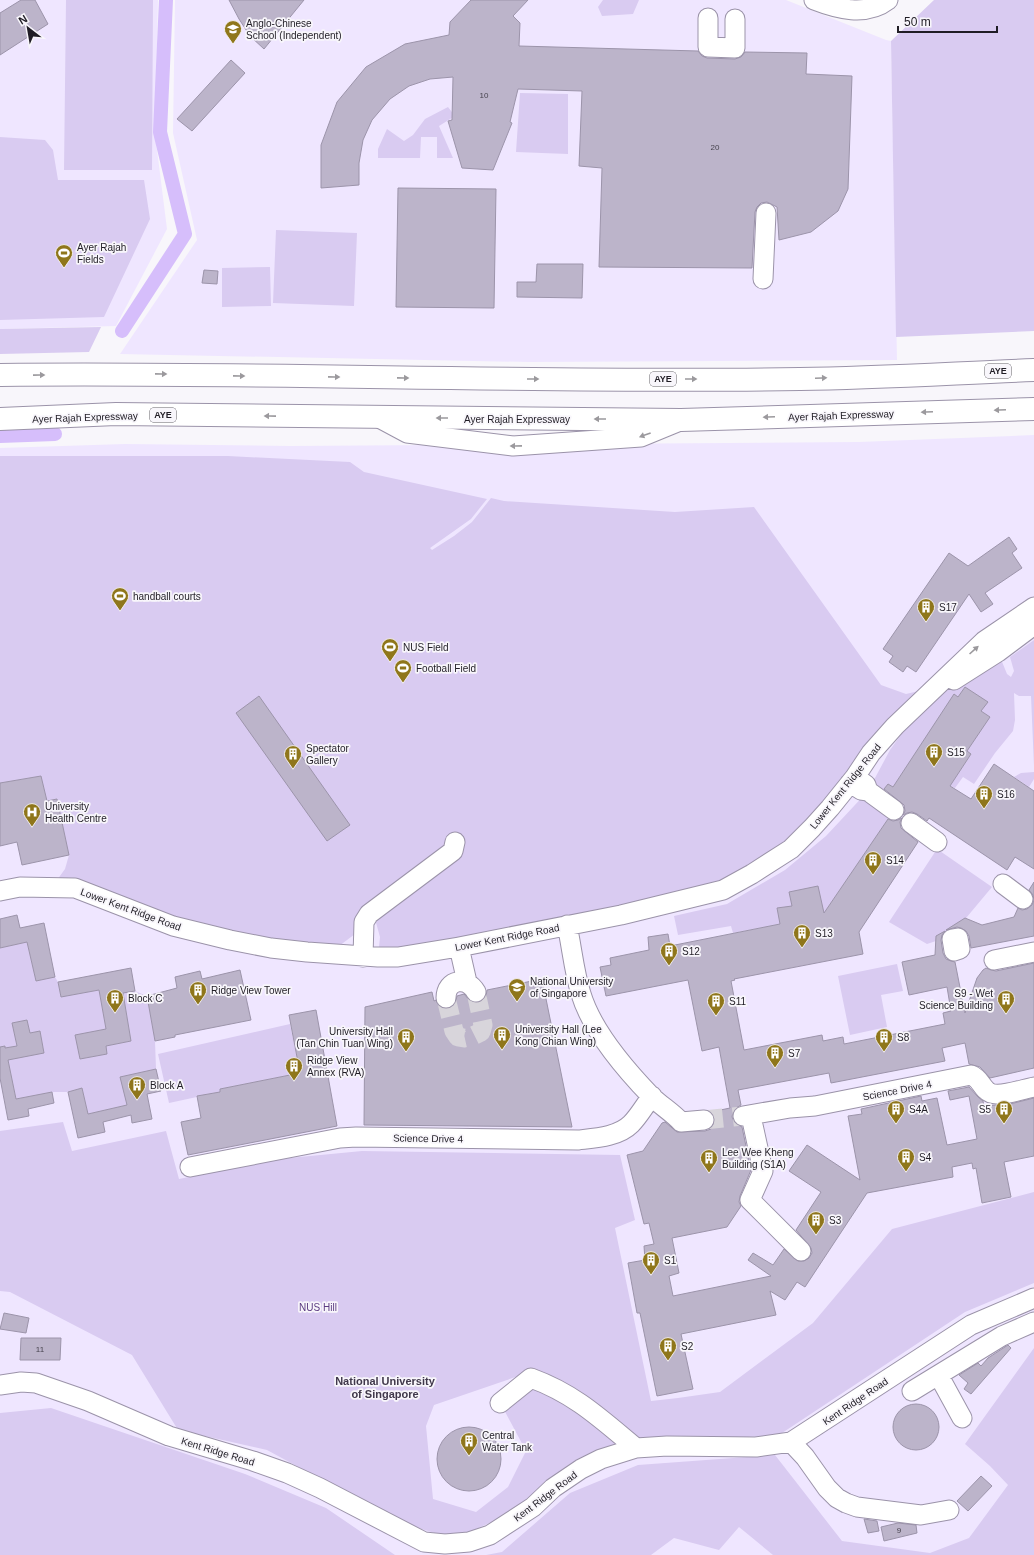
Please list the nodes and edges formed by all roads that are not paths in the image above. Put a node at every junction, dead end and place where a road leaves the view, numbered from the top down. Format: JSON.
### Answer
{"nodes":[{"id":1,"x":814,"y":0,"type":"edge"},
{"id":2,"x":888,"y":0,"type":"edge"},
{"id":3,"x":708,"y":18,"type":"dead end"},
{"id":4,"x":735,"y":19,"type":"dead end"},
{"id":5,"x":766,"y":213,"type":"dead end"},
{"id":6,"x":764,"y":279,"type":"dead end"},
{"id":7,"x":1034,"y":370,"type":"edge"},
{"id":8,"x":0,"y":375,"type":"edge"},
{"id":9,"x":1034,"y":409,"type":"edge"},
{"id":10,"x":0,"y":420,"type":"edge"},
{"id":11,"x":1034,"y":607,"type":"edge"},
{"id":12,"x":1034,"y":625,"type":"edge"},
{"id":13,"x":936,"y":687,"type":"junction"},
{"id":14,"x":853,"y":780,"type":"junction"},
{"id":15,"x":894,"y":810,"type":"dead end"},
{"id":16,"x":910,"y":823,"type":"dead end"},
{"id":17,"x":455,"y":842,"type":"dead end"},
{"id":18,"x":937,"y":842,"type":"dead end"},
{"id":19,"x":1003,"y":884,"type":"dead end"},
{"id":20,"x":0,"y":891,"type":"edge"},
{"id":21,"x":1023,"y":899,"type":"dead end"},
{"id":22,"x":567,"y":925,"type":"junction"},
{"id":23,"x":459,"y":947,"type":"junction"},
{"id":24,"x":1034,"y":952,"type":"edge"},
{"id":25,"x":363,"y":957,"type":"junction"},
{"id":26,"x":994,"y":960,"type":"dead end"},
{"id":27,"x":446,"y":998,"type":"dead end"},
{"id":28,"x":1034,"y":1087,"type":"edge"},
{"id":29,"x":652,"y":1096,"type":"junction"},
{"id":30,"x":704,"y":1120,"type":"tunnel mouth"},
{"id":31,"x":190,"y":1167,"type":"dead end"},
{"id":32,"x":801,"y":1250,"type":"dead end"},
{"id":33,"x":1034,"y":1298,"type":"edge"},
{"id":34,"x":1034,"y":1322,"type":"edge"},
{"id":35,"x":939,"y":1376,"type":"junction"},
{"id":36,"x":0,"y":1385,"type":"edge"},
{"id":37,"x":912,"y":1391,"type":"dead end"},
{"id":38,"x":500,"y":1403,"type":"dead end"},
{"id":39,"x":962,"y":1418,"type":"dead end"},
{"id":40,"x":791,"y":1442,"type":"junction"},
{"id":41,"x":636,"y":1448,"type":"junction"},
{"id":42,"x":949,"y":1510,"type":"dead end"}],
"edges":[{"from":1,"to":2,"type":"street"},
{"from":3,"to":4,"type":"street"},
{"from":5,"to":6,"type":"street"},
{"from":8,"to":7,"type":"highway","number":"AYE","one_way":true},
{"from":9,"to":10,"type":"highway","name":"Ayer Rajah Expressway","number":"AYE","one_way":true},
{"from":13,"to":11,"type":"street","name":"Lower Kent Ridge Road","one_way":true},
{"from":12,"to":13,"type":"street","name":"Lower Kent Ridge Road"},
{"from":13,"to":14,"type":"street","name":"Lower Kent Ridge Road"},
{"from":14,"to":15,"type":"street"},
{"from":14,"to":22,"type":"street","name":"Lower Kent Ridge Road"},
{"from":16,"to":18,"type":"street"},
{"from":17,"to":25,"type":"street"},
{"from":19,"to":21,"type":"street"},
{"from":20,"to":25,"type":"street","name":"Lower Kent Ridge Road"},
{"from":22,"to":23,"type":"street","name":"Lower Kent Ridge Road"},
{"from":22,"to":29,"type":"street"},
{"from":23,"to":25,"type":"street","name":"Lower Kent Ridge Road"},
{"from":23,"to":27,"type":"street"},
{"from":24,"to":26,"type":"street"},
{"from":28,"to":32,"type":"street","name":"Science Drive 4"},
{"from":29,"to":30,"type":"street"},
{"from":29,"to":31,"type":"street","name":"Science Drive 4"},
{"from":33,"to":40,"type":"street","name":"Kent Ridge Road"},
{"from":34,"to":35,"type":"street"},
{"from":35,"to":37,"type":"street"},
{"from":35,"to":39,"type":"street"},
{"from":36,"to":41,"type":"street","name":"Kent Ridge Road"},
{"from":38,"to":41,"type":"street"},
{"from":40,"to":41,"type":"street","name":"Kent Ridge Road"},
{"from":40,"to":42,"type":"street"}]}
